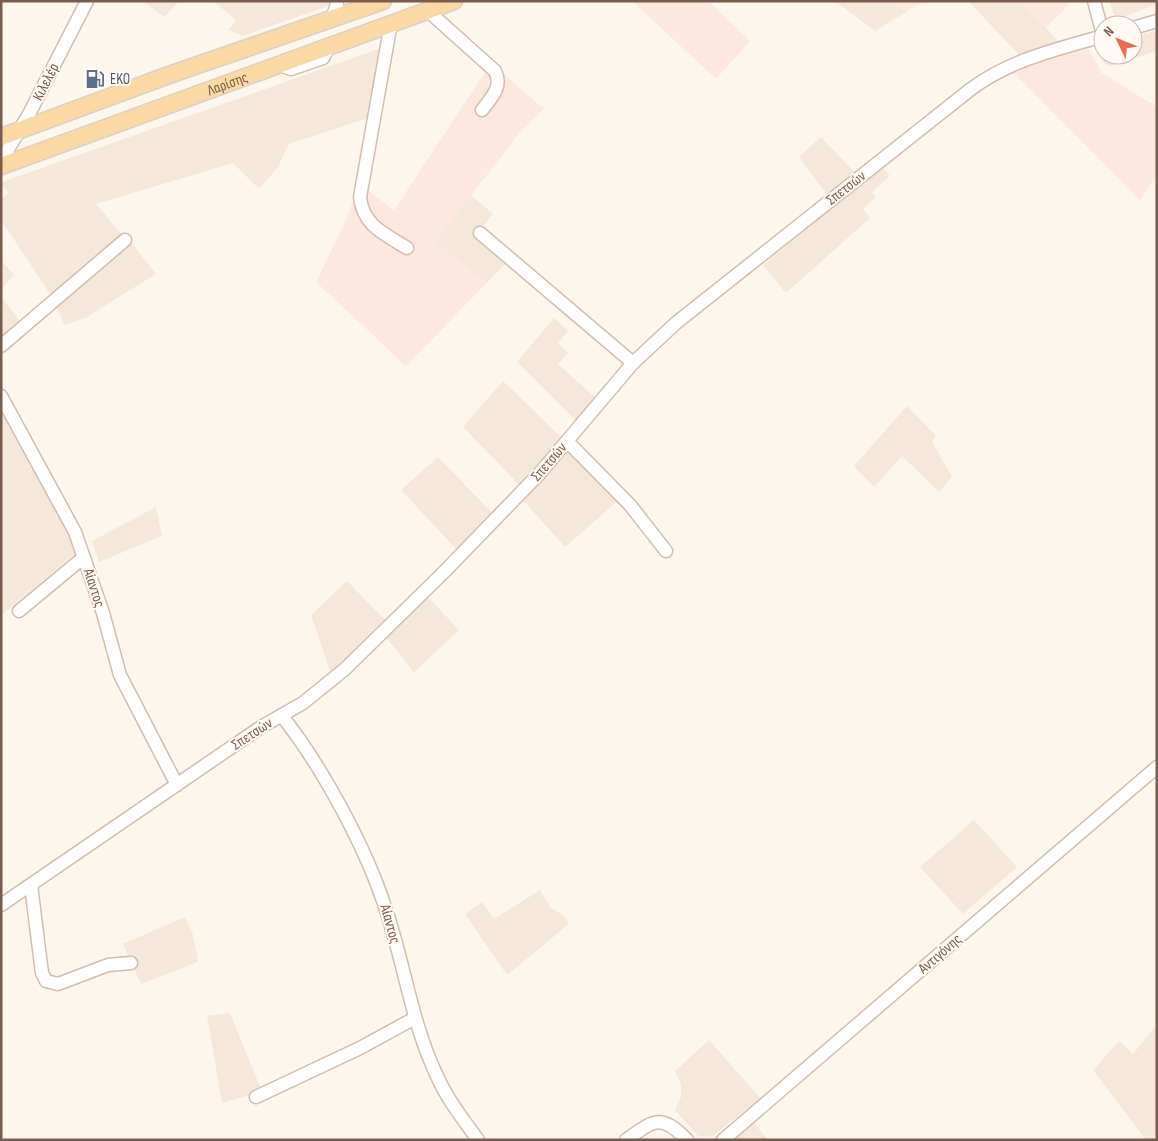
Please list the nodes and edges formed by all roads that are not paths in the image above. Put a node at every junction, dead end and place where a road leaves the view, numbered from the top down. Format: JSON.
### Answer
{"nodes":[{"id":1,"x":87,"y":1,"type":"edge"},
{"id":2,"x":383,"y":1,"type":"edge"},
{"id":3,"x":454,"y":1,"type":"edge"},
{"id":4,"x":1094,"y":1,"type":"edge"},
{"id":5,"x":427,"y":10,"type":"junction"},
{"id":6,"x":1098,"y":15,"type":"edge"},
{"id":7,"x":1157,"y":21,"type":"edge"},
{"id":8,"x":391,"y":23,"type":"junction"},
{"id":9,"x":1143,"y":25,"type":"edge"},
{"id":10,"x":1093,"y":38,"type":"edge"},
{"id":11,"x":482,"y":110,"type":"dead end"},
{"id":12,"x":19,"y":131,"type":"junction"},
{"id":13,"x":1,"y":138,"type":"edge"},
{"id":14,"x":1,"y":161,"type":"edge"},
{"id":15,"x":1,"y":166,"type":"edge"},
{"id":16,"x":480,"y":233,"type":"dead end"},
{"id":17,"x":126,"y":240,"type":"dead end"},
{"id":18,"x":407,"y":248,"type":"dead end"},
{"id":19,"x":1,"y":346,"type":"edge"},
{"id":20,"x":634,"y":363,"type":"junction"},
{"id":21,"x":1,"y":396,"type":"edge"},
{"id":22,"x":567,"y":441,"type":"junction"},
{"id":23,"x":666,"y":551,"type":"dead end"},
{"id":24,"x":84,"y":557,"type":"junction"},
{"id":25,"x":19,"y":611,"type":"dead end"},
{"id":26,"x":282,"y":716,"type":"junction"},
{"id":27,"x":1157,"y":767,"type":"edge"},
{"id":28,"x":177,"y":784,"type":"junction"},
{"id":29,"x":31,"y":885,"type":"junction"},
{"id":30,"x":1,"y":905,"type":"edge"},
{"id":31,"x":131,"y":963,"type":"dead end"},
{"id":32,"x":415,"y":1018,"type":"junction"},
{"id":33,"x":256,"y":1097,"type":"dead end"},
{"id":34,"x":478,"y":1140,"type":"edge"},
{"id":35,"x":626,"y":1140,"type":"edge"},
{"id":36,"x":687,"y":1140,"type":"edge"},
{"id":37,"x":723,"y":1140,"type":"edge"}],
"edges":[{"from":1,"to":12,"type":"street","name":"Κιλελέρ"},
{"from":2,"to":12,"type":"main road","name":"Λαρίσης"},
{"from":3,"to":5,"type":"main road","name":"Λαρίσης"},
{"from":4,"to":6,"type":"street"},
{"from":5,"to":8,"type":"main road","name":"Λαρίσης"},
{"from":5,"to":11,"type":"street"},
{"from":7,"to":9,"type":"street"},
{"from":8,"to":15,"type":"main road","name":"Λαρίσης"},
{"from":8,"to":18,"type":"street"},
{"from":10,"to":20,"type":"street","name":"Σπετσών"},
{"from":12,"to":13,"type":"main road","name":"Λαρίσης"},
{"from":12,"to":14,"type":"street","name":"Κιλελέρ"},
{"from":16,"to":20,"type":"street"},
{"from":17,"to":19,"type":"street"},
{"from":20,"to":22,"type":"street","name":"Σπετσών"},
{"from":21,"to":24,"type":"street","name":"Αίαντος"},
{"from":22,"to":23,"type":"street"},
{"from":22,"to":26,"type":"street","name":"Σπετσών"},
{"from":24,"to":25,"type":"street"},
{"from":24,"to":28,"type":"street","name":"Αίαντος"},
{"from":26,"to":28,"type":"street","name":"Σπετσών"},
{"from":26,"to":32,"type":"street","name":"Αίαντος"},
{"from":27,"to":37,"type":"street","name":"Αντιγόνης"},
{"from":28,"to":29,"type":"street","name":"Σπετσών"},
{"from":29,"to":30,"type":"street","name":"Σπετσών"},
{"from":29,"to":31,"type":"street"},
{"from":32,"to":33,"type":"street"},
{"from":32,"to":34,"type":"street","name":"Αίαντος"},
{"from":35,"to":36,"type":"street"}]}
